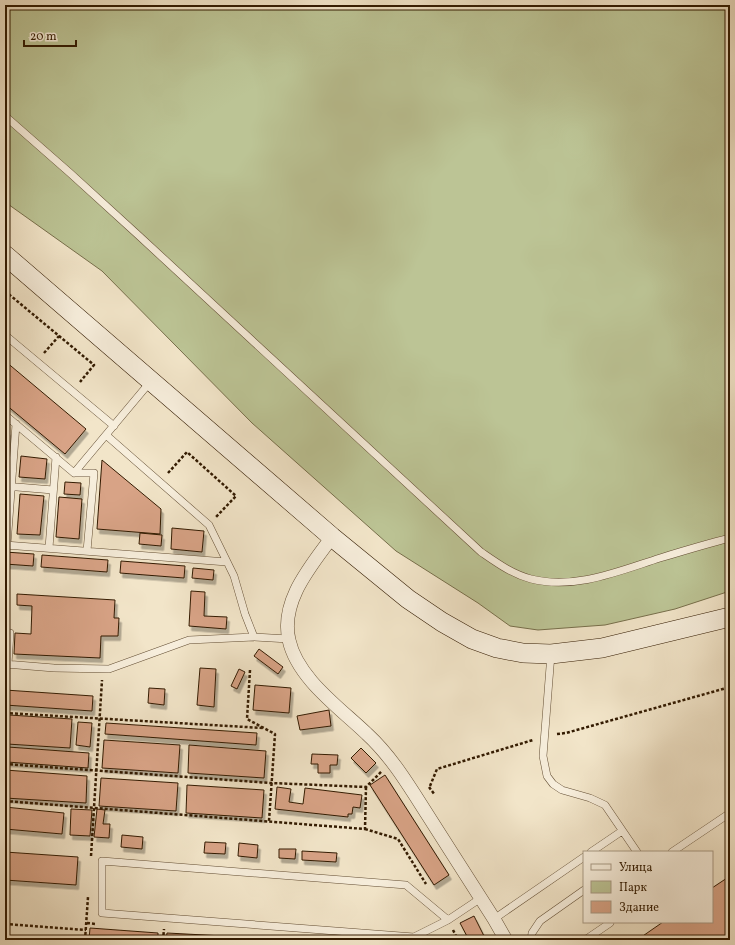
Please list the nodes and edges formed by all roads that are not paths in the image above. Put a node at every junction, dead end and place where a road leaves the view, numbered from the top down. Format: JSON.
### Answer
{"nodes":[{"id":1,"x":5,"y":116,"type":"edge"},
{"id":2,"x":5,"y":255,"type":"edge"},
{"id":3,"x":5,"y":335,"type":"edge"},
{"id":4,"x":152,"y":381,"type":"junction"},
{"id":5,"x":5,"y":415,"type":"edge"},
{"id":6,"x":16,"y":424,"type":"junction"},
{"id":7,"x":114,"y":426,"type":"junction"},
{"id":8,"x":106,"y":435,"type":"junction"},
{"id":9,"x":56,"y":458,"type":"junction"},
{"id":10,"x":74,"y":473,"type":"junction"},
{"id":11,"x":8,"y":486,"type":"edge"},
{"id":12,"x":53,"y":490,"type":"junction"},
{"id":13,"x":332,"y":537,"type":"junction"},
{"id":14,"x":730,"y":538,"type":"edge"},
{"id":15,"x":6,"y":545,"type":"edge"},
{"id":16,"x":49,"y":548,"type":"junction"},
{"id":17,"x":88,"y":551,"type":"junction"},
{"id":18,"x":227,"y":562,"type":"junction"},
{"id":19,"x":730,"y":617,"type":"edge"},
{"id":20,"x":5,"y":632,"type":"edge"},
{"id":21,"x":254,"y":637,"type":"junction"},
{"id":22,"x":289,"y":639,"type":"junction"},
{"id":23,"x":551,"y":654,"type":"junction"},
{"id":24,"x":6,"y":664,"type":"edge"},
{"id":25,"x":730,"y":813,"type":"edge"},
{"id":26,"x":622,"y":831,"type":"junction"},
{"id":27,"x":592,"y":851,"type":"edge"},
{"id":28,"x":636,"y":851,"type":"edge"},
{"id":29,"x":673,"y":851,"type":"edge"},
{"id":30,"x":583,"y":858,"type":"edge"},
{"id":31,"x":583,"y":891,"type":"edge"},
{"id":32,"x":481,"y":898,"type":"junction"},
{"id":33,"x":494,"y":919,"type":"junction"},
{"id":34,"x":448,"y":920,"type":"junction"},
{"id":35,"x":610,"y":923,"type":"dead end"},
{"id":36,"x":506,"y":940,"type":"edge"},
{"id":37,"x":531,"y":940,"type":"edge"},
{"id":38,"x":585,"y":940,"type":"edge"}],
"edges":[{"from":1,"to":14,"type":"lane"},
{"from":2,"to":4,"type":"main road"},
{"from":3,"to":7,"type":"lane"},
{"from":4,"to":7,"type":"lane"},
{"from":4,"to":13,"type":"main road"},
{"from":5,"to":6,"type":"lane"},
{"from":6,"to":9,"type":"lane"},
{"from":6,"to":11,"type":"lane"},
{"from":7,"to":8,"type":"lane"},
{"from":8,"to":10,"type":"lane"},
{"from":8,"to":18,"type":"lane"},
{"from":9,"to":10,"type":"lane"},
{"from":9,"to":12,"type":"lane"},
{"from":10,"to":17,"type":"lane"},
{"from":11,"to":12,"type":"lane"},
{"from":11,"to":15,"type":"lane"},
{"from":12,"to":16,"type":"lane"},
{"from":13,"to":22,"type":"street"},
{"from":13,"to":23,"type":"main road"},
{"from":15,"to":16,"type":"lane"},
{"from":16,"to":17,"type":"lane"},
{"from":17,"to":18,"type":"lane"},
{"from":18,"to":21,"type":"lane"},
{"from":19,"to":23,"type":"main road"},
{"from":20,"to":24,"type":"lane"},
{"from":21,"to":22,"type":"lane"},
{"from":21,"to":24,"type":"lane"},
{"from":22,"to":32,"type":"street"},
{"from":23,"to":26,"type":"lane"},
{"from":25,"to":29,"type":"lane"},
{"from":26,"to":27,"type":"lane"},
{"from":26,"to":28,"type":"lane"},
{"from":30,"to":33,"type":"lane"},
{"from":31,"to":37,"type":"lane"},
{"from":32,"to":33,"type":"street"},
{"from":32,"to":34,"type":"lane"},
{"from":33,"to":36,"type":"street"},
{"from":34,"to":34,"type":"lane"},
{"from":35,"to":38,"type":"lane"}]}
